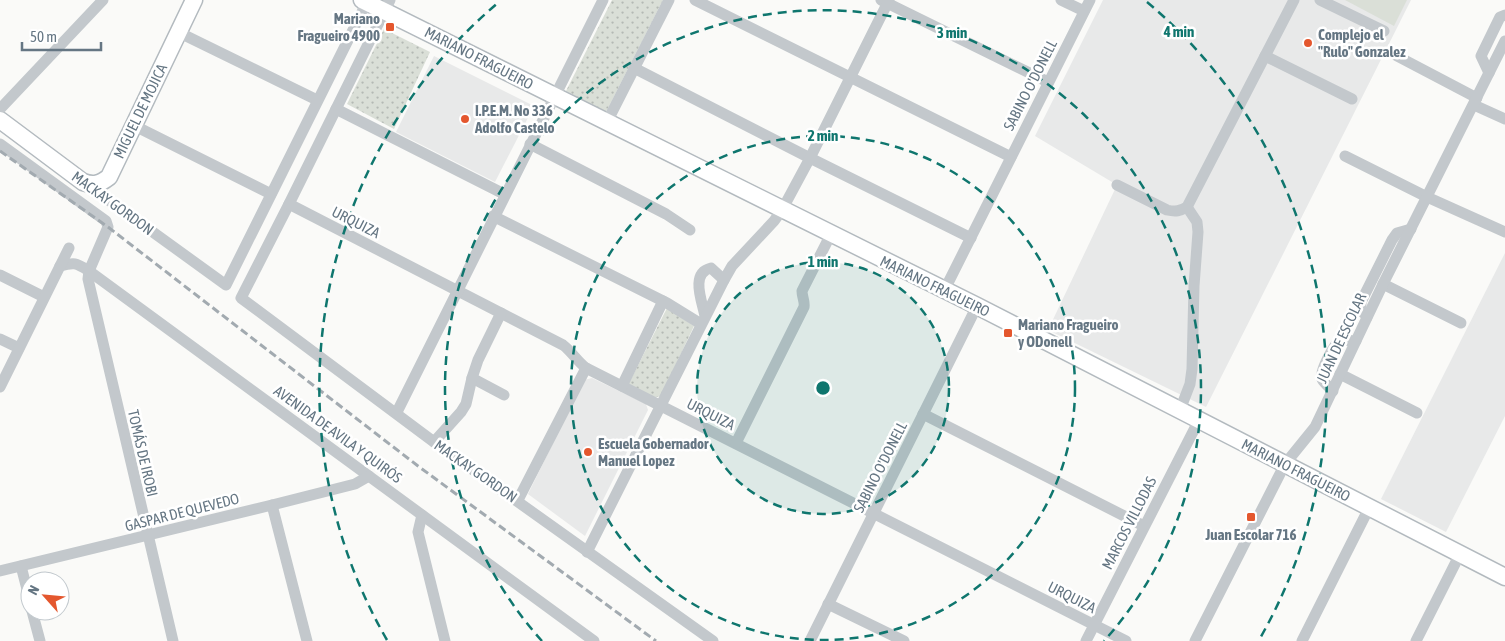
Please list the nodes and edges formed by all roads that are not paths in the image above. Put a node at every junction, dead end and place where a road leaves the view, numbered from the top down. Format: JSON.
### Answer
{"nodes":[{"id":1,"x":104,"y":0,"type":"edge"},
{"id":2,"x":194,"y":0,"type":"edge"},
{"id":3,"x":669,"y":0,"type":"edge"},
{"id":4,"x":695,"y":0,"type":"edge"},
{"id":5,"x":1061,"y":0,"type":"edge"},
{"id":6,"x":1090,"y":0,"type":"edge"},
{"id":7,"x":1294,"y":0,"type":"edge"},
{"id":8,"x":1320,"y":0,"type":"edge"},
{"id":9,"x":365,"y":1,"type":"edge"},
{"id":10,"x":601,"y":1,"type":"edge"},
{"id":11,"x":886,"y":1,"type":"edge"},
{"id":12,"x":388,"y":5,"type":"edge"},
{"id":13,"x":1084,"y":11,"type":"junction"},
{"id":14,"x":1505,"y":15,"type":"edge"},
{"id":15,"x":1384,"y":31,"type":"dead end"},
{"id":16,"x":178,"y":32,"type":"junction"},
{"id":17,"x":1505,"y":41,"type":"edge"},
{"id":18,"x":1265,"y":56,"type":"junction"},
{"id":19,"x":1397,"y":56,"type":"dead end"},
{"id":20,"x":634,"y":68,"type":"junction"},
{"id":21,"x":1489,"y":73,"type":"junction"},
{"id":22,"x":851,"y":78,"type":"junction"},
{"id":23,"x":1048,"y":82,"type":"junction"},
{"id":24,"x":554,"y":96,"type":"junction"},
{"id":25,"x":1352,"y":99,"type":"dead end"},
{"id":26,"x":317,"y":100,"type":"junction"},
{"id":27,"x":1476,"y":101,"type":"junction"},
{"id":28,"x":0,"y":109,"type":"edge"},
{"id":29,"x":336,"y":109,"type":"junction"},
{"id":30,"x":1505,"y":119,"type":"edge"},
{"id":31,"x":0,"y":120,"type":"edge"},
{"id":32,"x":607,"y":122,"type":"junction"},
{"id":33,"x":133,"y":125,"type":"junction"},
{"id":34,"x":0,"y":144,"type":"edge"},
{"id":35,"x":530,"y":144,"type":"junction"},
{"id":36,"x":1345,"y":156,"type":"dead end"},
{"id":37,"x":1011,"y":157,"type":"junction"},
{"id":38,"x":810,"y":158,"type":"junction"},
{"id":39,"x":1117,"y":185,"type":"dead end"},
{"id":40,"x":97,"y":190,"type":"junction"},
{"id":41,"x":271,"y":194,"type":"junction"},
{"id":42,"x":504,"y":194,"type":"junction"},
{"id":43,"x":1427,"y":197,"type":"junction"},
{"id":44,"x":289,"y":204,"type":"junction"},
{"id":45,"x":1187,"y":206,"type":"junction"},
{"id":46,"x":782,"y":210,"type":"junction"},
{"id":47,"x":91,"y":211,"type":"junction"},
{"id":48,"x":494,"y":216,"type":"junction"},
{"id":49,"x":1411,"y":229,"type":"junction"},
{"id":50,"x":690,"y":230,"type":"dead end"},
{"id":51,"x":1505,"y":232,"type":"edge"},
{"id":52,"x":831,"y":234,"type":"junction"},
{"id":53,"x":971,"y":238,"type":"junction"},
{"id":54,"x":69,"y":248,"type":"dead end"},
{"id":55,"x":60,"y":266,"type":"junction"},
{"id":56,"x":89,"y":271,"type":"junction"},
{"id":57,"x":0,"y":275,"type":"edge"},
{"id":58,"x":724,"y":280,"type":"junction"},
{"id":59,"x":1383,"y":284,"type":"junction"},
{"id":60,"x":457,"y":290,"type":"junction"},
{"id":61,"x":944,"y":291,"type":"junction"},
{"id":62,"x":44,"y":297,"type":"junction"},
{"id":63,"x":663,"y":301,"type":"junction"},
{"id":64,"x":977,"y":306,"type":"junction"},
{"id":65,"x":502,"y":313,"type":"junction"},
{"id":66,"x":1367,"y":317,"type":"junction"},
{"id":67,"x":703,"y":320,"type":"junction"},
{"id":68,"x":1461,"y":323,"type":"dead end"},
{"id":69,"x":0,"y":339,"type":"edge"},
{"id":70,"x":1356,"y":341,"type":"junction"},
{"id":71,"x":19,"y":348,"type":"junction"},
{"id":72,"x":586,"y":368,"type":"junction"},
{"id":73,"x":1340,"y":374,"type":"junction"},
{"id":74,"x":472,"y":378,"type":"junction"},
{"id":75,"x":0,"y":386,"type":"edge"},
{"id":76,"x":622,"y":386,"type":"junction"},
{"id":77,"x":1332,"y":391,"type":"junction"},
{"id":78,"x":504,"y":395,"type":"dead end"},
{"id":79,"x":661,"y":406,"type":"junction"},
{"id":80,"x":1180,"y":410,"type":"junction"},
{"id":81,"x":396,"y":412,"type":"junction"},
{"id":82,"x":1417,"y":413,"type":"dead end"},
{"id":83,"x":923,"y":414,"type":"junction"},
{"id":84,"x":1199,"y":420,"type":"junction"},
{"id":85,"x":434,"y":442,"type":"junction"},
{"id":86,"x":736,"y":443,"type":"junction"},
{"id":87,"x":1285,"y":464,"type":"junction"},
{"id":88,"x":369,"y":476,"type":"junction"},
{"id":89,"x":518,"y":500,"type":"junction"},
{"id":90,"x":272,"y":506,"type":"junction"},
{"id":91,"x":1369,"y":508,"type":"junction"},
{"id":92,"x":874,"y":513,"type":"junction"},
{"id":93,"x":422,"y":515,"type":"junction"},
{"id":94,"x":1144,"y":526,"type":"junction"},
{"id":95,"x":147,"y":536,"type":"junction"},
{"id":96,"x":587,"y":552,"type":"junction"},
{"id":97,"x":1460,"y":554,"type":"junction"},
{"id":98,"x":21,"y":566,"type":"junction"},
{"id":99,"x":0,"y":571,"type":"edge"},
{"id":100,"x":22,"y":571,"type":"edge"},
{"id":101,"x":1505,"y":577,"type":"edge"},
{"id":102,"x":828,"y":604,"type":"junction"},
{"id":103,"x":35,"y":621,"type":"edge"},
{"id":104,"x":1094,"y":625,"type":"junction"},
{"id":105,"x":40,"y":641,"type":"edge"},
{"id":106,"x":173,"y":641,"type":"edge"},
{"id":107,"x":307,"y":641,"type":"edge"},
{"id":108,"x":445,"y":641,"type":"edge"},
{"id":109,"x":594,"y":641,"type":"edge"},
{"id":110,"x":713,"y":641,"type":"edge"},
{"id":111,"x":810,"y":641,"type":"edge"},
{"id":112,"x":904,"y":641,"type":"edge"},
{"id":113,"x":1086,"y":641,"type":"edge"},
{"id":114,"x":1126,"y":641,"type":"edge"},
{"id":115,"x":1195,"y":641,"type":"edge"},
{"id":116,"x":1302,"y":641,"type":"edge"},
{"id":117,"x":1416,"y":641,"type":"edge"}],
"edges":[{"from":1,"to":28,"type":"street"},
{"from":2,"to":16,"type":"main road","name":"MIGUEL DE MOJICA"},
{"from":3,"to":20,"type":"street"},
{"from":4,"to":22,"type":"street"},
{"from":5,"to":13,"type":"street"},
{"from":6,"to":13,"type":"street","name":"SABINO O'DONELL"},
{"from":7,"to":18,"type":"street"},
{"from":8,"to":15,"type":"street"},
{"from":9,"to":12,"type":"main road","name":"MARIANO FRAGUEIRO"},
{"from":9,"to":26,"type":"street"},
{"from":10,"to":24,"type":"street"},
{"from":11,"to":22,"type":"street"},
{"from":11,"to":23,"type":"street"},
{"from":12,"to":24,"type":"main road","name":"MARIANO FRAGUEIRO"},
{"from":12,"to":29,"type":"street"},
{"from":13,"to":23,"type":"street","name":"SABINO O'DONELL"},
{"from":14,"to":21,"type":"street"},
{"from":16,"to":26,"type":"street"},
{"from":16,"to":33,"type":"main road","name":"MIGUEL DE MOJICA"},
{"from":17,"to":21,"type":"street","name":"JUAN DE ESCOLAR"},
{"from":18,"to":25,"type":"street"},
{"from":18,"to":45,"type":"street"},
{"from":19,"to":27,"type":"street"},
{"from":20,"to":32,"type":"street"},
{"from":20,"to":38,"type":"street"},
{"from":21,"to":27,"type":"street","name":"JUAN DE ESCOLAR"},
{"from":22,"to":37,"type":"street"},
{"from":22,"to":38,"type":"street"},
{"from":23,"to":37,"type":"street","name":"SABINO O'DONELL"},
{"from":24,"to":32,"type":"main road","name":"MARIANO FRAGUEIRO"},
{"from":24,"to":35,"type":"street"},
{"from":26,"to":41,"type":"street"},
{"from":27,"to":30,"type":"street"},
{"from":27,"to":43,"type":"street","name":"JUAN DE ESCOLAR"},
{"from":29,"to":42,"type":"street"},
{"from":29,"to":44,"type":"street"},
{"from":31,"to":40,"type":"main road","name":"MACKAY GORDON"},
{"from":32,"to":46,"type":"main road","name":"MARIANO FRAGUEIRO"},
{"from":33,"to":40,"type":"main road","name":"MIGUEL DE MOJICA"},
{"from":33,"to":41,"type":"street"},
{"from":34,"to":47,"type":"street"},
{"from":35,"to":42,"type":"street"},
{"from":35,"to":50,"type":"street"},
{"from":36,"to":43,"type":"street"},
{"from":37,"to":53,"type":"street","name":"SABINO O'DONELL"},
{"from":38,"to":46,"type":"street"},
{"from":38,"to":53,"type":"street"},
{"from":39,"to":45,"type":"street"},
{"from":40,"to":41,"type":"street","name":"MACKAY GORDON"},
{"from":40,"to":47,"type":"street"},
{"from":42,"to":48,"type":"street"},
{"from":43,"to":49,"type":"street","name":"JUAN DE ESCOLAR"},
{"from":43,"to":51,"type":"street"},
{"from":44,"to":60,"type":"street","name":"URQUIZA"},
{"from":44,"to":81,"type":"street","name":"MACKAY GORDON"},
{"from":45,"to":80,"type":"street"},
{"from":46,"to":52,"type":"main road","name":"MARIANO FRAGUEIRO"},
{"from":46,"to":58,"type":"street"},
{"from":47,"to":56,"type":"street"},
{"from":48,"to":60,"type":"street"},
{"from":48,"to":63,"type":"street"},
{"from":49,"to":59,"type":"street","name":"JUAN DE ESCOLAR"},
{"from":49,"to":66,"type":"street"},
{"from":52,"to":61,"type":"main road","name":"MARIANO FRAGUEIRO"},
{"from":52,"to":86,"type":"street"},
{"from":53,"to":61,"type":"street","name":"SABINO O'DONELL"},
{"from":54,"to":55,"type":"street"},
{"from":55,"to":56,"type":"street","name":"AVENIDA DE AVILA Y QUIRÓS"},
{"from":55,"to":62,"type":"street"},
{"from":56,"to":88,"type":"street","name":"AVENIDA DE AVILA Y QUIRÓS"},
{"from":56,"to":95,"type":"street","name":"TOMÁS DE IROBI"},
{"from":57,"to":62,"type":"street"},
{"from":58,"to":67,"type":"street"},
{"from":58,"to":67,"type":"street"},
{"from":59,"to":66,"type":"street","name":"JUAN DE ESCOLAR"},
{"from":59,"to":68,"type":"street"},
{"from":60,"to":65,"type":"street","name":"URQUIZA"},
{"from":60,"to":81,"type":"street"},
{"from":61,"to":64,"type":"main road","name":"MARIANO FRAGUEIRO"},
{"from":62,"to":71,"type":"street"},
{"from":63,"to":67,"type":"street"},
{"from":63,"to":76,"type":"street"},
{"from":64,"to":80,"type":"main road","name":"MARIANO FRAGUEIRO"},
{"from":64,"to":83,"type":"street","name":"SABINO O'DONELL"},
{"from":65,"to":72,"type":"street","name":"URQUIZA"},
{"from":65,"to":74,"type":"street"},
{"from":66,"to":70,"type":"street","name":"JUAN DE ESCOLAR"},
{"from":67,"to":79,"type":"street"},
{"from":69,"to":71,"type":"street"},
{"from":70,"to":73,"type":"street","name":"JUAN DE ESCOLAR"},
{"from":70,"to":77,"type":"street"},
{"from":71,"to":75,"type":"street"},
{"from":72,"to":76,"type":"street","name":"URQUIZA"},
{"from":72,"to":89,"type":"street"},
{"from":73,"to":77,"type":"street","name":"JUAN DE ESCOLAR"},
{"from":73,"to":82,"type":"street"},
{"from":74,"to":78,"type":"street"},
{"from":74,"to":85,"type":"street"},
{"from":76,"to":79,"type":"street","name":"URQUIZA"},
{"from":77,"to":87,"type":"street","name":"JUAN DE ESCOLAR"},
{"from":79,"to":86,"type":"street","name":"URQUIZA"},
{"from":79,"to":96,"type":"street"},
{"from":80,"to":84,"type":"main road","name":"MARIANO FRAGUEIRO"},
{"from":81,"to":85,"type":"street","name":"MACKAY GORDON"},
{"from":83,"to":92,"type":"street","name":"SABINO O'DONELL"},
{"from":83,"to":94,"type":"street"},
{"from":84,"to":87,"type":"main road","name":"MARIANO FRAGUEIRO"},
{"from":84,"to":94,"type":"street","name":"MARCOS VILLODAS"},
{"from":85,"to":89,"type":"street","name":"MACKAY GORDON"},
{"from":86,"to":92,"type":"street","name":"URQUIZA"},
{"from":87,"to":91,"type":"main road","name":"MARIANO FRAGUEIRO"},
{"from":87,"to":115,"type":"street","name":"JUAN DE ESCOLAR"},
{"from":88,"to":90,"type":"street","name":"GASPAR DE QUEVEDO"},
{"from":88,"to":93,"type":"street","name":"AVENIDA DE AVILA Y QUIRÓS"},
{"from":89,"to":96,"type":"street","name":"MACKAY GORDON"},
{"from":90,"to":95,"type":"street","name":"GASPAR DE QUEVEDO"},
{"from":90,"to":107,"type":"street"},
{"from":91,"to":97,"type":"main road","name":"MARIANO FRAGUEIRO"},
{"from":91,"to":116,"type":"street"},
{"from":92,"to":102,"type":"street","name":"SABINO O'DONELL"},
{"from":92,"to":104,"type":"street","name":"URQUIZA"},
{"from":93,"to":108,"type":"street"},
{"from":93,"to":109,"type":"street","name":"AVENIDA DE AVILA Y QUIRÓS"},
{"from":94,"to":104,"type":"street","name":"MARCOS VILLODAS"},
{"from":95,"to":98,"type":"street","name":"GASPAR DE QUEVEDO"},
{"from":95,"to":106,"type":"street","name":"TOMÁS DE IROBI"},
{"from":96,"to":110,"type":"street","name":"MACKAY GORDON"},
{"from":97,"to":101,"type":"main road","name":"MARIANO FRAGUEIRO"},
{"from":97,"to":117,"type":"street"},
{"from":98,"to":99,"type":"street","name":"GASPAR DE QUEVEDO"},
{"from":98,"to":100,"type":"street"},
{"from":102,"to":111,"type":"street","name":"SABINO O'DONELL"},
{"from":102,"to":112,"type":"street"},
{"from":103,"to":105,"type":"street"},
{"from":104,"to":113,"type":"street","name":"MARCOS VILLODAS"},
{"from":104,"to":114,"type":"street","name":"URQUIZA"}]}
